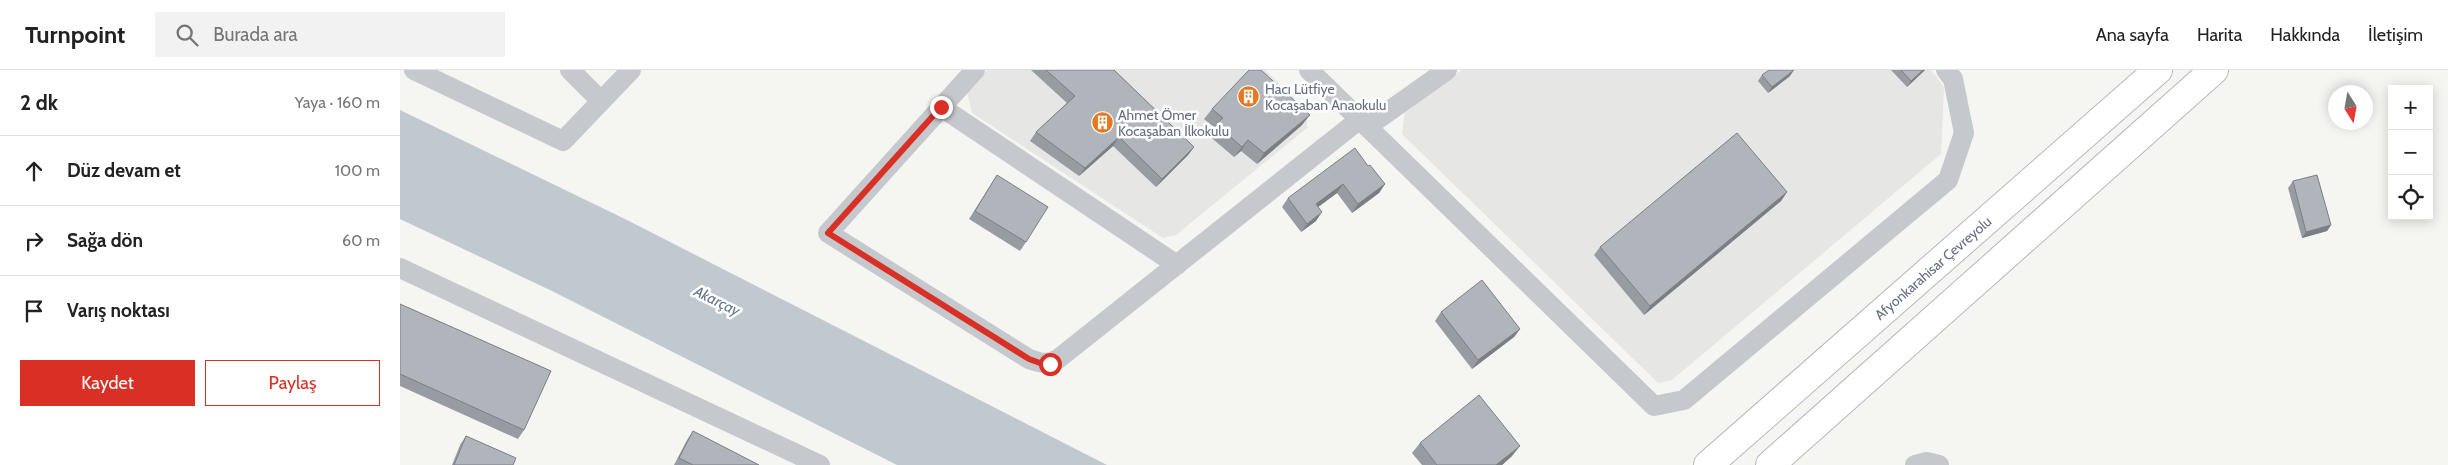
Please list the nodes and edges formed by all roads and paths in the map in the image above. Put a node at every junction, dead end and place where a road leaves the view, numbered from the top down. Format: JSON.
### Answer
{"nodes":[{"id":1,"x":414,"y":70,"type":"edge"},
{"id":2,"x":570,"y":70,"type":"edge"},
{"id":3,"x":632,"y":70,"type":"edge"},
{"id":4,"x":975,"y":70,"type":"edge"},
{"id":5,"x":1309,"y":70,"type":"edge"},
{"id":6,"x":1447,"y":70,"type":"edge"},
{"id":7,"x":1946,"y":70,"type":"edge"},
{"id":8,"x":2158,"y":70,"type":"edge"},
{"id":9,"x":2214,"y":70,"type":"edge"},
{"id":10,"x":601,"y":101,"type":"junction"},
{"id":11,"x":941,"y":107,"type":"junction"},
{"id":12,"x":1364,"y":123,"type":"junction"},
{"id":13,"x":1177,"y":265,"type":"junction"},
{"id":14,"x":400,"y":268,"type":"edge"},
{"id":15,"x":820,"y":465,"type":"edge"},
{"id":16,"x":1708,"y":465,"type":"edge"},
{"id":17,"x":1770,"y":465,"type":"edge"},
{"id":18,"x":1915,"y":465,"type":"edge"},
{"id":19,"x":1939,"y":465,"type":"edge"}],
"edges":[{"from":1,"to":10,"type":"street"},
{"from":2,"to":10,"type":"street"},
{"from":3,"to":10,"type":"street"},
{"from":4,"to":11,"type":"street"},
{"from":5,"to":12,"type":"street"},
{"from":6,"to":12,"type":"street"},
{"from":7,"to":12,"type":"street"},
{"from":8,"to":16,"type":"highway","name":"Afyonkarahisar Çevreyolu"},
{"from":9,"to":17,"type":"highway"},
{"from":11,"to":13,"type":"street"},
{"from":11,"to":13,"type":"street"},
{"from":12,"to":13,"type":"street"},
{"from":14,"to":15,"type":"street"},
{"from":18,"to":19,"type":"street"}]}
